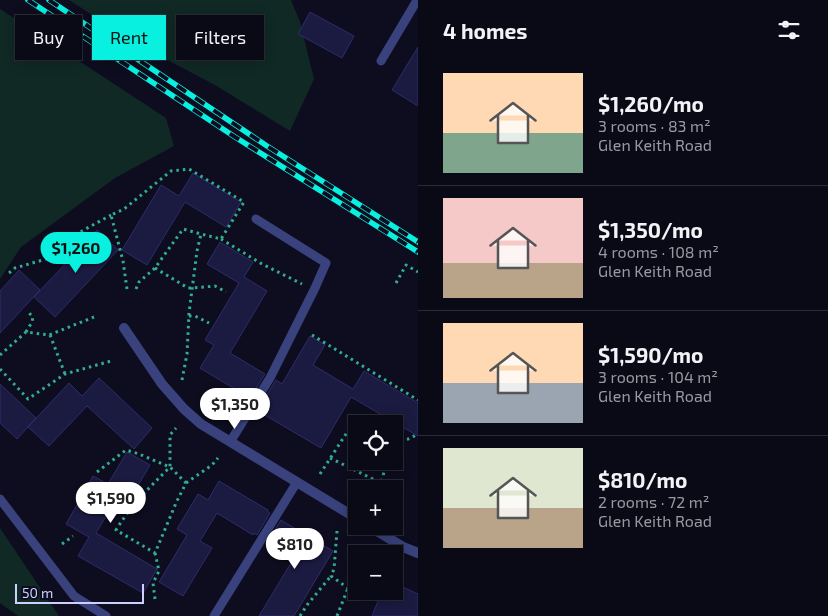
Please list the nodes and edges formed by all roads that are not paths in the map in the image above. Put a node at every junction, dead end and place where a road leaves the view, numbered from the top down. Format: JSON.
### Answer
{"nodes":[{"id":1,"x":418,"y":2,"type":"edge"},
{"id":2,"x":381,"y":61,"type":"dead end"},
{"id":3,"x":256,"y":219,"type":"dead end"},
{"id":4,"x":124,"y":328,"type":"dead end"},
{"id":5,"x":230,"y":442,"type":"junction"},
{"id":6,"x":297,"y":482,"type":"junction"},
{"id":7,"x":0,"y":499,"type":"edge"},
{"id":8,"x":348,"y":513,"type":"edge"},
{"id":9,"x":384,"y":535,"type":"edge"},
{"id":10,"x":418,"y":553,"type":"edge"},
{"id":11,"x":106,"y":616,"type":"edge"},
{"id":12,"x":214,"y":616,"type":"edge"}],
"edges":[{"from":1,"to":2,"type":"lane"},
{"from":3,"to":5,"type":"lane"},
{"from":4,"to":5,"type":"street"},
{"from":5,"to":6,"type":"street"},
{"from":6,"to":8,"type":"street"},
{"from":6,"to":12,"type":"lane"},
{"from":7,"to":11,"type":"lane"},
{"from":9,"to":10,"type":"street"}]}
